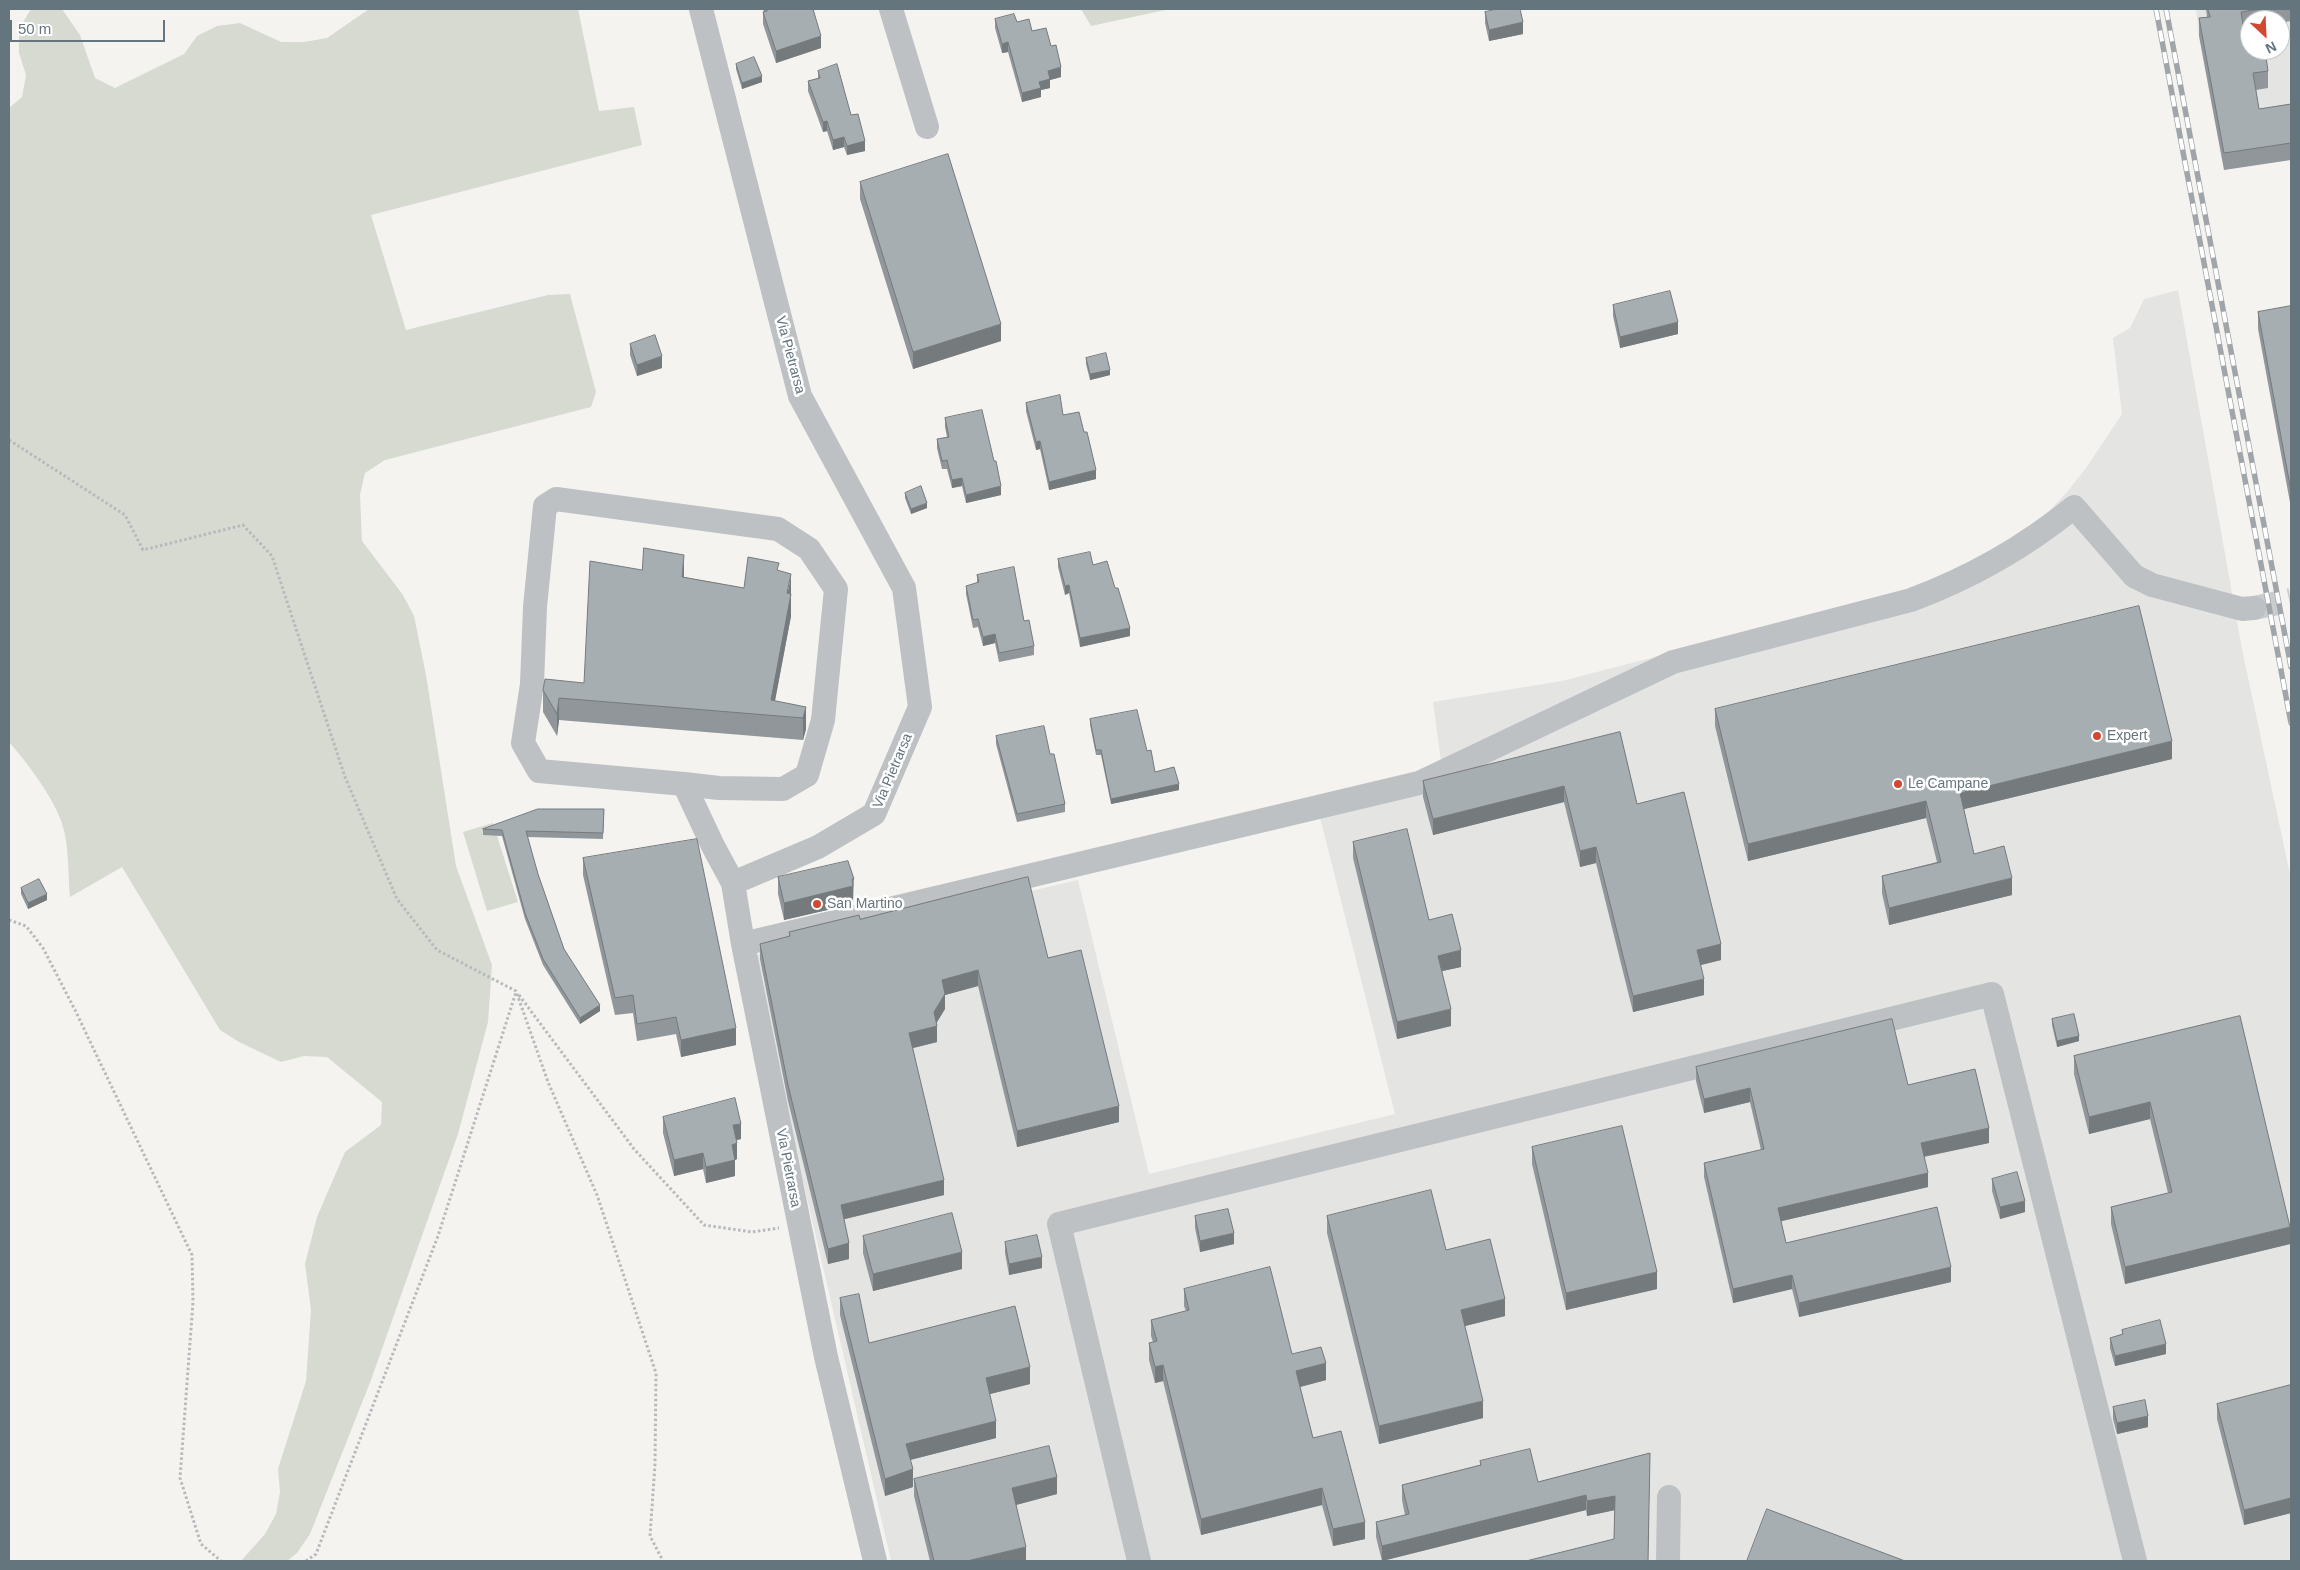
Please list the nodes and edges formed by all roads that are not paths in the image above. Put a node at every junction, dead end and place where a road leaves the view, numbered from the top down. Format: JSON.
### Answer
{"nodes":[{"id":1,"x":701,"y":9,"type":"edge"},
{"id":2,"x":891,"y":9,"type":"edge"},
{"id":3,"x":927,"y":128,"type":"dead end"},
{"id":4,"x":2254,"y":608,"type":"tunnel mouth"},
{"id":5,"x":684,"y":784,"type":"junction"},
{"id":6,"x":733,"y":883,"type":"junction"},
{"id":7,"x":743,"y":944,"type":"junction"},
{"id":8,"x":1669,"y":1497,"type":"dead end"},
{"id":9,"x":875,"y":1561,"type":"edge"},
{"id":10,"x":1139,"y":1561,"type":"edge"},
{"id":11,"x":1668,"y":1561,"type":"edge"},
{"id":12,"x":2135,"y":1561,"type":"edge"}],
"edges":[{"from":1,"to":6,"type":"street","name":"Via Pietrarsa"},
{"from":2,"to":3,"type":"street"},
{"from":4,"to":7,"type":"street"},
{"from":5,"to":5,"type":"street"},
{"from":5,"to":6,"type":"street"},
{"from":6,"to":7,"type":"street","name":"Via Pietrarsa"},
{"from":7,"to":9,"type":"street","name":"Via Pietrarsa"},
{"from":8,"to":11,"type":"street"},
{"from":10,"to":12,"type":"street"}]}
